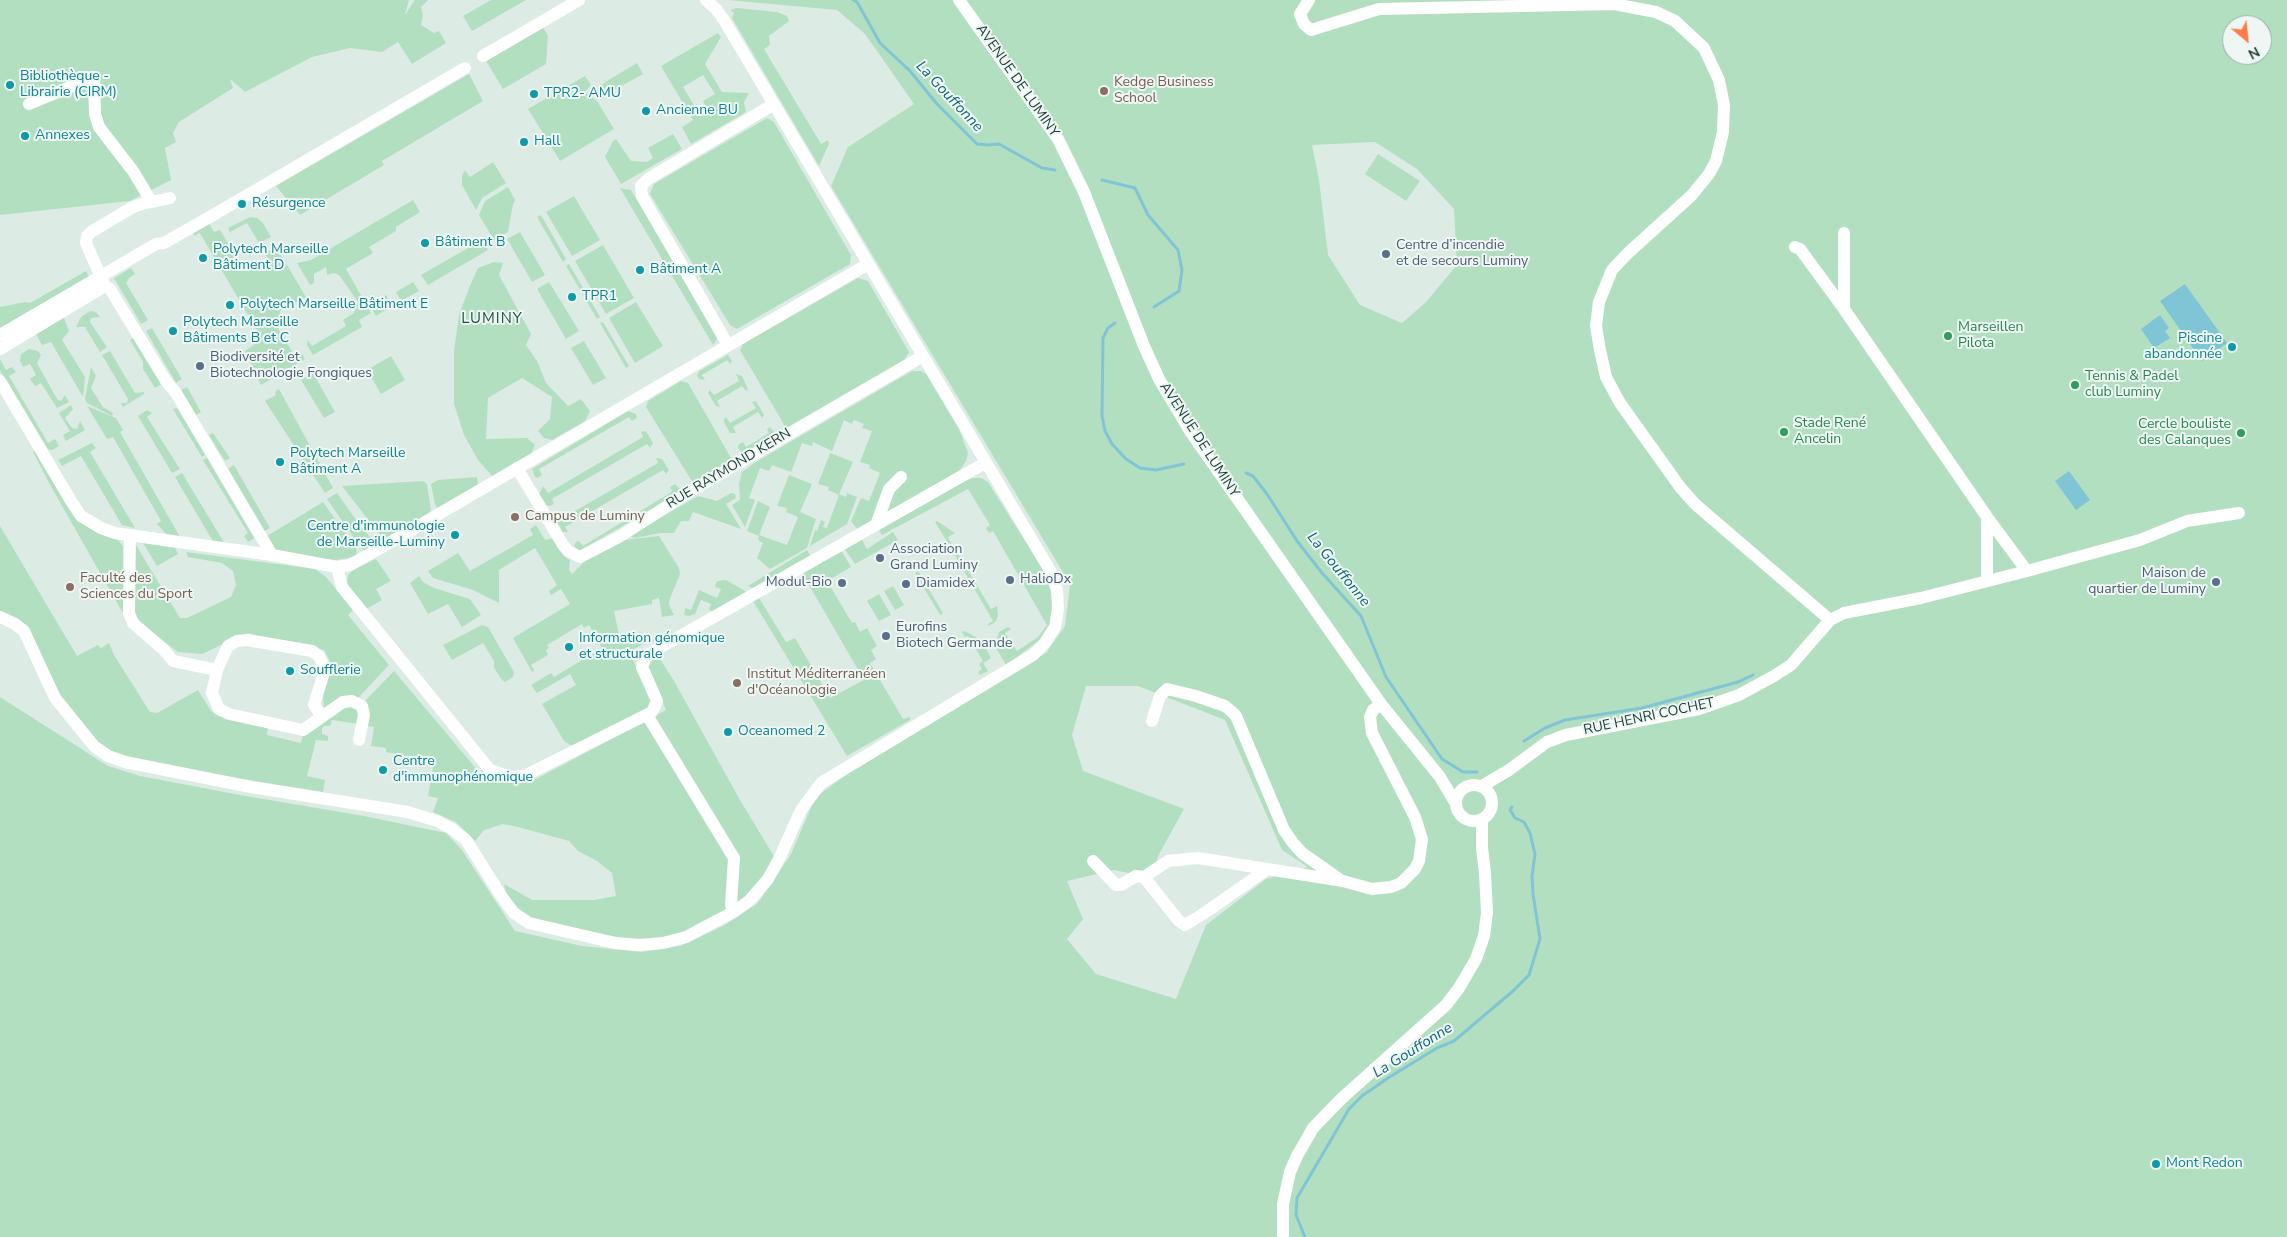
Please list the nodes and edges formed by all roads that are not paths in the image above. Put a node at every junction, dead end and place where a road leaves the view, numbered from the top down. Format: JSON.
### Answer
{"nodes":[{"id":1,"x":579,"y":0,"type":"edge"},
{"id":2,"x":706,"y":0,"type":"edge"},
{"id":3,"x":959,"y":0,"type":"edge"},
{"id":4,"x":1309,"y":0,"type":"edge"},
{"id":5,"x":1376,"y":5,"type":"edge"},
{"id":6,"x":483,"y":56,"type":"dead end"},
{"id":7,"x":466,"y":68,"type":"dead end"},
{"id":8,"x":29,"y":104,"type":"dead end"},
{"id":9,"x":774,"y":104,"type":"junction"},
{"id":10,"x":170,"y":198,"type":"dead end"},
{"id":11,"x":151,"y":201,"type":"junction"},
{"id":12,"x":1844,"y":233,"type":"dead end"},
{"id":13,"x":1795,"y":247,"type":"dead end"},
{"id":14,"x":868,"y":264,"type":"junction"},
{"id":15,"x":103,"y":281,"type":"junction"},
{"id":16,"x":1844,"y":309,"type":"junction"},
{"id":17,"x":0,"y":334,"type":"edge"},
{"id":18,"x":728,"y":345,"type":"junction"},
{"id":19,"x":0,"y":349,"type":"edge"},
{"id":20,"x":923,"y":356,"type":"junction"},
{"id":21,"x":0,"y":381,"type":"edge"},
{"id":22,"x":985,"y":463,"type":"junction"},
{"id":23,"x":517,"y":468,"type":"junction"},
{"id":24,"x":902,"y":477,"type":"dead end"},
{"id":25,"x":2239,"y":513,"type":"dead end"},
{"id":26,"x":1987,"y":517,"type":"junction"},
{"id":27,"x":876,"y":525,"type":"junction"},
{"id":28,"x":130,"y":535,"type":"junction"},
{"id":29,"x":272,"y":555,"type":"junction"},
{"id":30,"x":337,"y":567,"type":"junction"},
{"id":31,"x":2027,"y":571,"type":"junction"},
{"id":32,"x":1987,"y":580,"type":"junction"},
{"id":33,"x":0,"y":617,"type":"edge"},
{"id":34,"x":1830,"y":620,"type":"junction"},
{"id":35,"x":216,"y":670,"type":"junction"},
{"id":36,"x":1381,"y":704,"type":"junction"},
{"id":37,"x":647,"y":715,"type":"junction"},
{"id":38,"x":322,"y":717,"type":"junction"},
{"id":39,"x":1152,"y":721,"type":"dead end"},
{"id":40,"x":359,"y":740,"type":"dead end"},
{"id":41,"x":1509,"y":770,"type":"junction"},
{"id":42,"x":1440,"y":778,"type":"junction"},
{"id":43,"x":1482,"y":786,"type":"junction"},
{"id":44,"x":1464,"y":788,"type":"junction"},
{"id":45,"x":1492,"y":797,"type":"junction"},
{"id":46,"x":1456,"y":804,"type":"junction"},
{"id":47,"x":1482,"y":820,"type":"junction"},
{"id":48,"x":1469,"y":821,"type":"junction"},
{"id":49,"x":1482,"y":848,"type":"junction"},
{"id":50,"x":1094,"y":861,"type":"dead end"},
{"id":51,"x":1266,"y":870,"type":"junction"},
{"id":52,"x":1144,"y":876,"type":"junction"},
{"id":53,"x":1343,"y":881,"type":"junction"},
{"id":54,"x":735,"y":912,"type":"junction"},
{"id":55,"x":1283,"y":1237,"type":"edge"}],
"edges":[{"from":1,"to":6,"type":"street"},
{"from":2,"to":9,"type":"street"},
{"from":3,"to":36,"type":"street","name":"AVENUE DE LUMINY"},
{"from":4,"to":5,"type":"street"},
{"from":5,"to":34,"type":"street"},
{"from":7,"to":15,"type":"street"},
{"from":8,"to":11,"type":"street"},
{"from":9,"to":14,"type":"street"},
{"from":9,"to":18,"type":"street"},
{"from":10,"to":11,"type":"street"},
{"from":11,"to":15,"type":"street"},
{"from":12,"to":16,"type":"street"},
{"from":13,"to":16,"type":"street"},
{"from":14,"to":18,"type":"street"},
{"from":14,"to":20,"type":"street"},
{"from":15,"to":17,"type":"street"},
{"from":15,"to":19,"type":"street"},
{"from":15,"to":29,"type":"street"},
{"from":16,"to":26,"type":"street"},
{"from":18,"to":23,"type":"street"},
{"from":20,"to":22,"type":"street"},
{"from":20,"to":23,"type":"street","name":"RUE RAYMOND KERN"},
{"from":21,"to":28,"type":"street"},
{"from":22,"to":27,"type":"street"},
{"from":22,"to":54,"type":"street"},
{"from":23,"to":30,"type":"street"},
{"from":24,"to":27,"type":"street"},
{"from":25,"to":31,"type":"street"},
{"from":26,"to":31,"type":"street"},
{"from":26,"to":32,"type":"street"},
{"from":27,"to":37,"type":"street"},
{"from":28,"to":29,"type":"street"},
{"from":28,"to":35,"type":"street"},
{"from":29,"to":30,"type":"street"},
{"from":30,"to":37,"type":"street"},
{"from":31,"to":32,"type":"street"},
{"from":32,"to":34,"type":"street"},
{"from":33,"to":54,"type":"street"},
{"from":34,"to":41,"type":"street","name":"RUE HENRI COCHET"},
{"from":35,"to":38,"type":"street"},
{"from":35,"to":38,"type":"street"},
{"from":36,"to":42,"type":"street","name":"AVENUE DE LUMINY"},
{"from":36,"to":53,"type":"street"},
{"from":37,"to":54,"type":"street"},
{"from":38,"to":40,"type":"street"},
{"from":39,"to":53,"type":"street"},
{"from":41,"to":43,"type":"street","name":"RUE HENRI COCHET"},
{"from":41,"to":45,"type":"street","name":"RUE HENRI COCHET"},
{"from":42,"to":44,"type":"street","name":"AVENUE DE LUMINY"},
{"from":42,"to":46,"type":"street","name":"AVENUE DE LUMINY"},
{"from":43,"to":44,"type":"street"},
{"from":43,"to":45,"type":"street"},
{"from":44,"to":46,"type":"street"},
{"from":45,"to":47,"type":"street"},
{"from":46,"to":48,"type":"street"},
{"from":47,"to":48,"type":"street"},
{"from":47,"to":49,"type":"street"},
{"from":48,"to":49,"type":"street"},
{"from":49,"to":55,"type":"street"},
{"from":50,"to":52,"type":"street"},
{"from":51,"to":52,"type":"street"},
{"from":51,"to":52,"type":"street"},
{"from":51,"to":53,"type":"street"}]}
